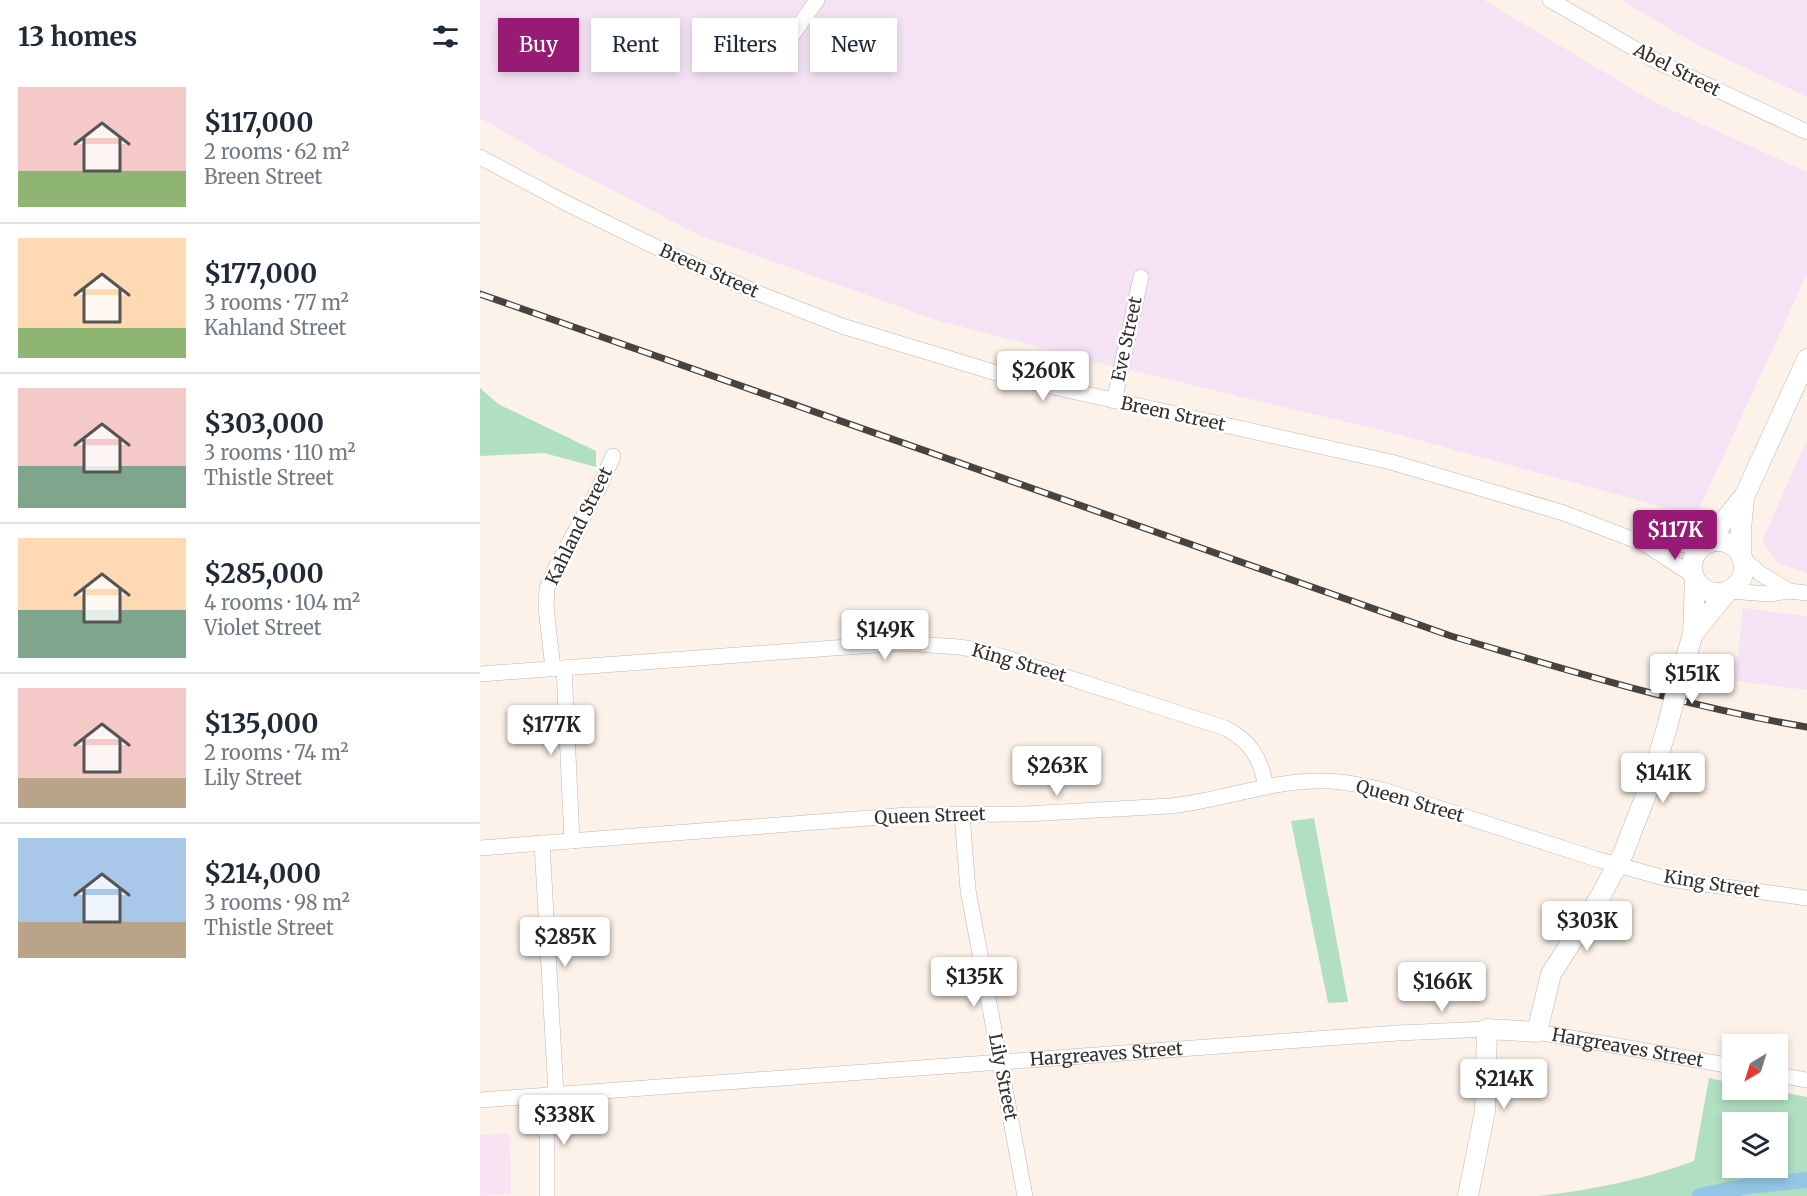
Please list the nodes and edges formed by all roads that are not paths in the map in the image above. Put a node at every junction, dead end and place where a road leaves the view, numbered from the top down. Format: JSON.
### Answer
{"nodes":[{"id":1,"x":817,"y":0,"type":"edge"},
{"id":2,"x":1550,"y":0,"type":"edge"},
{"id":3,"x":798,"y":27,"type":"edge"},
{"id":4,"x":1807,"y":132,"type":"edge"},
{"id":5,"x":480,"y":157,"type":"edge"},
{"id":6,"x":1141,"y":277,"type":"dead end"},
{"id":7,"x":1807,"y":359,"type":"edge"},
{"id":8,"x":1114,"y":401,"type":"junction"},
{"id":9,"x":613,"y":456,"type":"dead end"},
{"id":10,"x":1745,"y":495,"type":"junction"},
{"id":11,"x":1645,"y":544,"type":"junction"},
{"id":12,"x":1705,"y":545,"type":"junction"},
{"id":13,"x":1741,"y":557,"type":"junction"},
{"id":14,"x":1694,"y":578,"type":"junction"},
{"id":15,"x":1728,"y":591,"type":"junction"},
{"id":16,"x":1789,"y":591,"type":"junction"},
{"id":17,"x":1807,"y":593,"type":"edge"},
{"id":18,"x":1693,"y":634,"type":"junction"},
{"id":19,"x":558,"y":668,"type":"junction"},
{"id":20,"x":480,"y":674,"type":"edge"},
{"id":21,"x":1266,"y":787,"type":"junction"},
{"id":22,"x":962,"y":815,"type":"junction"},
{"id":23,"x":572,"y":841,"type":"junction"},
{"id":24,"x":542,"y":843,"type":"junction"},
{"id":25,"x":480,"y":848,"type":"edge"},
{"id":26,"x":1618,"y":865,"type":"junction"},
{"id":27,"x":1807,"y":898,"type":"edge"},
{"id":28,"x":1487,"y":1029,"type":"junction"},
{"id":29,"x":1537,"y":1032,"type":"junction"},
{"id":30,"x":1001,"y":1062,"type":"junction"},
{"id":31,"x":1722,"y":1064,"type":"edge"},
{"id":32,"x":1788,"y":1077,"type":"edge"},
{"id":33,"x":1807,"y":1080,"type":"edge"},
{"id":34,"x":552,"y":1095,"type":"junction"},
{"id":35,"x":480,"y":1100,"type":"edge"},
{"id":36,"x":1469,"y":1190,"type":"edge"},
{"id":37,"x":547,"y":1196,"type":"edge"},
{"id":38,"x":1025,"y":1196,"type":"edge"}],
"edges":[{"from":1,"to":3,"type":"street"},
{"from":2,"to":4,"type":"street","name":"Abel Street"},
{"from":5,"to":8,"type":"street","name":"Breen Street"},
{"from":6,"to":8,"type":"street","name":"Eve Street"},
{"from":7,"to":10,"type":"street"},
{"from":8,"to":11,"type":"street","name":"Breen Street"},
{"from":9,"to":19,"type":"street","name":"Kahland Street"},
{"from":10,"to":12,"type":"street"},
{"from":10,"to":13,"type":"street"},
{"from":11,"to":12,"type":"street","name":"Breen Street"},
{"from":11,"to":14,"type":"street","name":"Breen Street"},
{"from":12,"to":13,"type":"street"},
{"from":12,"to":14,"type":"street"},
{"from":13,"to":15,"type":"street"},
{"from":13,"to":16,"type":"street"},
{"from":14,"to":15,"type":"street"},
{"from":14,"to":18,"type":"street"},
{"from":15,"to":16,"type":"street"},
{"from":15,"to":18,"type":"street"},
{"from":16,"to":17,"type":"street"},
{"from":18,"to":26,"type":"street","bridge":true},
{"from":19,"to":20,"type":"street","name":"King Street"},
{"from":19,"to":21,"type":"street","name":"King Street"},
{"from":19,"to":23,"type":"street","name":"Kahland Street"},
{"from":21,"to":22,"type":"street","name":"Queen Street"},
{"from":21,"to":26,"type":"street","name":"Queen Street"},
{"from":22,"to":23,"type":"street","name":"Queen Street"},
{"from":22,"to":30,"type":"street","name":"Lily Street"},
{"from":23,"to":24,"type":"street","name":"Queen Street"},
{"from":24,"to":25,"type":"street","name":"Queen Street"},
{"from":24,"to":34,"type":"street"},
{"from":26,"to":27,"type":"street","name":"King Street"},
{"from":26,"to":29,"type":"street"},
{"from":28,"to":29,"type":"street","name":"Hargreaves Street"},
{"from":28,"to":30,"type":"street","name":"Hargreaves Street"},
{"from":28,"to":36,"type":"street"},
{"from":29,"to":31,"type":"street","name":"Hargreaves Street"},
{"from":30,"to":34,"type":"street","name":"Hargreaves Street"},
{"from":30,"to":38,"type":"street","name":"Lily Street"},
{"from":32,"to":33,"type":"street"},
{"from":34,"to":35,"type":"street","name":"Hargreaves Street"},
{"from":34,"to":37,"type":"street"}]}
